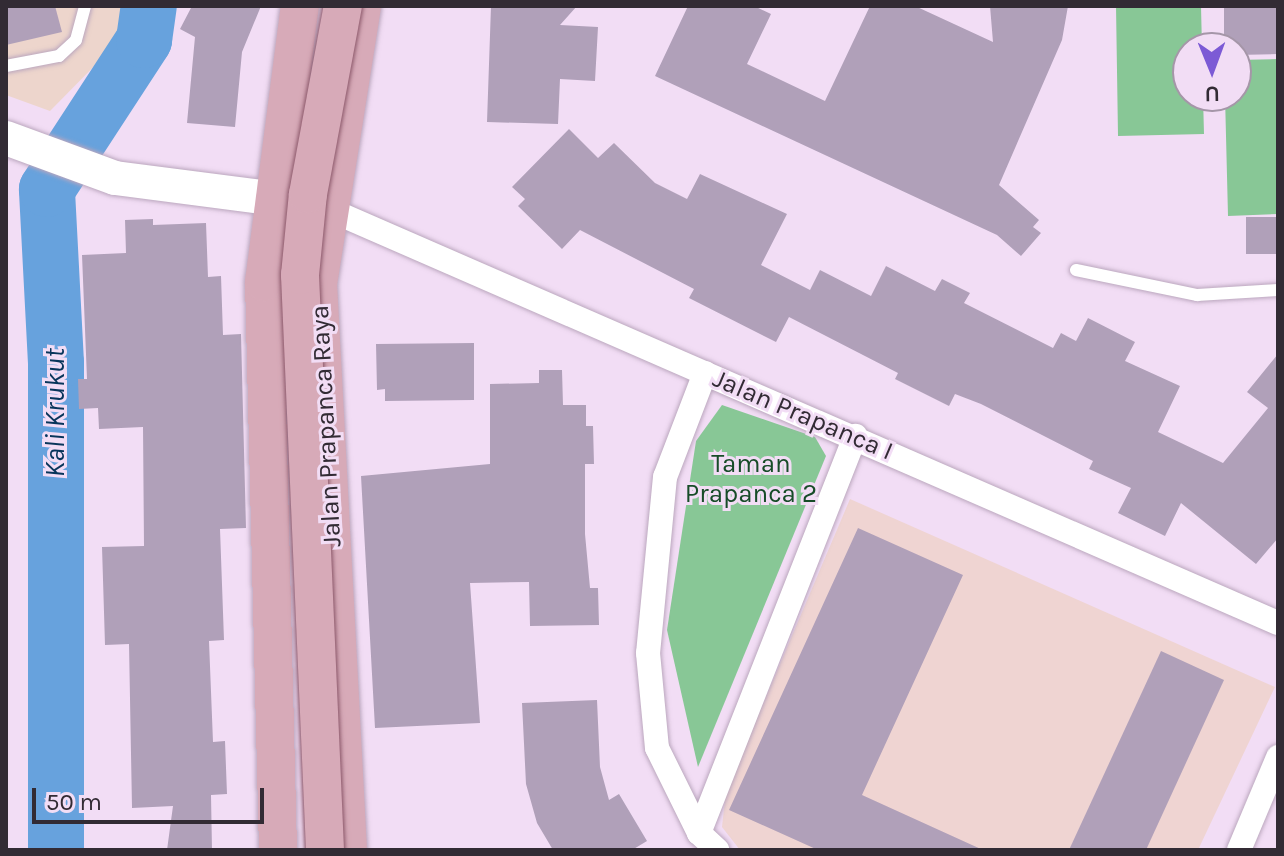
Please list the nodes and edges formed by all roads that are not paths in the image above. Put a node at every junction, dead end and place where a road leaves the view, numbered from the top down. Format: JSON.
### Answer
{"nodes":[{"id":1,"x":85,"y":6,"type":"edge"},
{"id":2,"x":300,"y":6,"type":"edge"},
{"id":3,"x":323,"y":6,"type":"edge"},
{"id":4,"x":343,"y":6,"type":"edge"},
{"id":5,"x":362,"y":6,"type":"edge"},
{"id":6,"x":6,"y":66,"type":"edge"},
{"id":7,"x":13,"y":142,"type":"edge"},
{"id":8,"x":272,"y":195,"type":"junction"},
{"id":9,"x":328,"y":209,"type":"junction"},
{"id":10,"x":1076,"y":270,"type":"dead end"},
{"id":11,"x":1278,"y":290,"type":"edge"},
{"id":12,"x":705,"y":373,"type":"junction"},
{"id":13,"x":855,"y":436,"type":"junction"},
{"id":14,"x":1278,"y":623,"type":"edge"},
{"id":15,"x":1278,"y":757,"type":"edge"},
{"id":16,"x":699,"y":833,"type":"junction"},
{"id":17,"x":278,"y":850,"type":"edge"},
{"id":18,"x":301,"y":850,"type":"edge"},
{"id":19,"x":325,"y":850,"type":"edge"},
{"id":20,"x":348,"y":850,"type":"edge"},
{"id":21,"x":717,"y":850,"type":"edge"},
{"id":22,"x":1239,"y":850,"type":"edge"}],
"edges":[{"from":1,"to":6,"type":"lane"},
{"from":2,"to":8,"type":"main road"},
{"from":3,"to":18,"type":"main road"},
{"from":4,"to":19,"type":"main road","bridge":true},
{"from":5,"to":9,"type":"main road","name":"Jalan Prapanca Raya"},
{"from":7,"to":8,"type":"street"},
{"from":8,"to":9,"type":"street"},
{"from":8,"to":17,"type":"main road"},
{"from":9,"to":12,"type":"street","name":"Jalan Prapanca I"},
{"from":9,"to":20,"type":"main road","name":"Jalan Prapanca Raya"},
{"from":10,"to":11,"type":"lane"},
{"from":12,"to":13,"type":"street","name":"Jalan Prapanca I"},
{"from":12,"to":16,"type":"street"},
{"from":13,"to":14,"type":"street","name":"Jalan Prapanca I"},
{"from":13,"to":16,"type":"street"},
{"from":15,"to":22,"type":"street"},
{"from":16,"to":21,"type":"street"}]}
